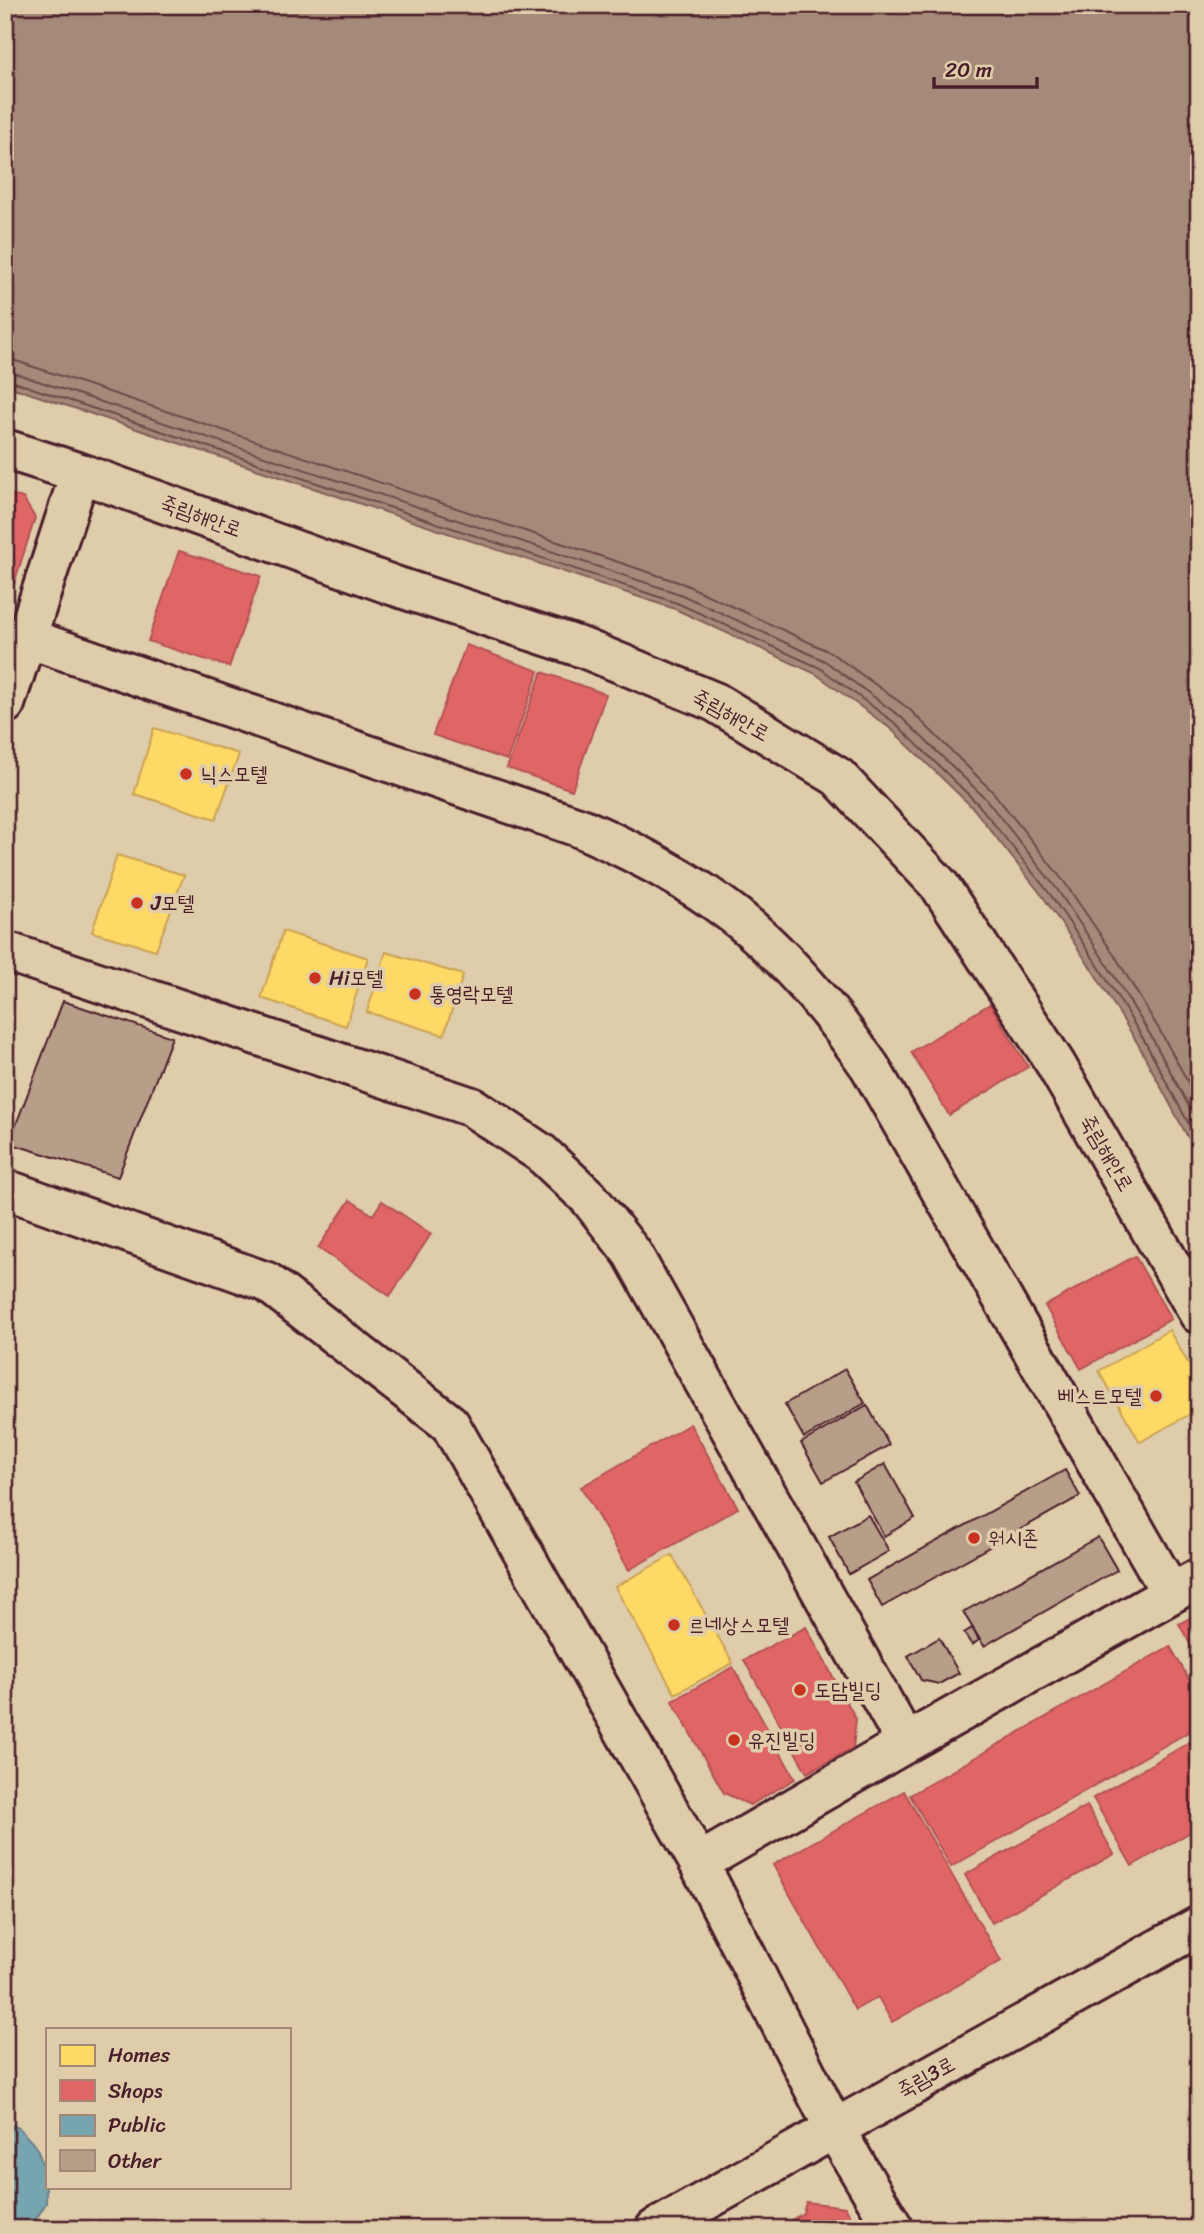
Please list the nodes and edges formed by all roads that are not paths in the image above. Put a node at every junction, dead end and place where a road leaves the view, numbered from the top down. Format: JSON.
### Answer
{"nodes":[{"id":1,"x":5,"y":449,"type":"edge"},
{"id":2,"x":80,"y":473,"type":"junction"},
{"id":3,"x":27,"y":638,"type":"junction"},
{"id":4,"x":5,"y":704,"type":"edge"},
{"id":5,"x":5,"y":951,"type":"edge"},
{"id":6,"x":5,"y":1189,"type":"edge"},
{"id":7,"x":1199,"y":1314,"type":"edge"},
{"id":8,"x":1185,"y":1585,"type":"edge"},
{"id":9,"x":906,"y":1743,"type":"junction"},
{"id":10,"x":699,"y":1863,"type":"junction"},
{"id":11,"x":1199,"y":1926,"type":"edge"},
{"id":12,"x":834,"y":2128,"type":"junction"},
{"id":13,"x":655,"y":2229,"type":"edge"},
{"id":14,"x":894,"y":2229,"type":"edge"}],
"edges":[{"from":1,"to":2,"type":"street","name":"죽림해안로"},
{"from":2,"to":3,"type":"street"},
{"from":2,"to":7,"type":"street","name":"죽림해안로"},
{"from":3,"to":4,"type":"street"},
{"from":3,"to":8,"type":"street"},
{"from":5,"to":9,"type":"street"},
{"from":6,"to":10,"type":"street"},
{"from":8,"to":9,"type":"street"},
{"from":9,"to":10,"type":"street"},
{"from":10,"to":12,"type":"street"},
{"from":11,"to":12,"type":"street","name":"죽림3로"},
{"from":12,"to":13,"type":"street","name":"죽림3로"},
{"from":12,"to":14,"type":"street"}]}
